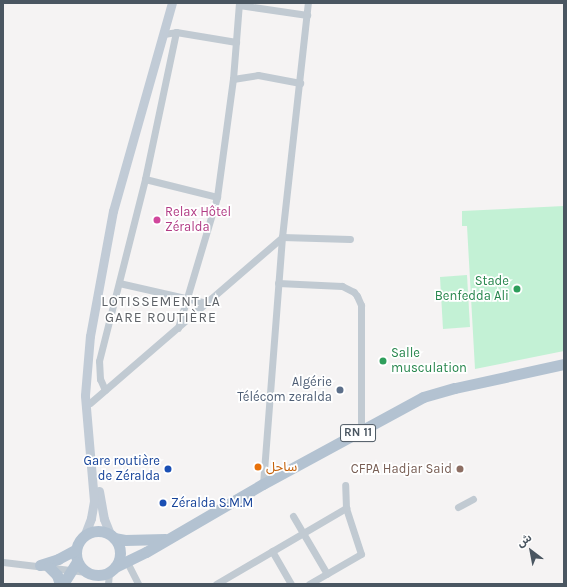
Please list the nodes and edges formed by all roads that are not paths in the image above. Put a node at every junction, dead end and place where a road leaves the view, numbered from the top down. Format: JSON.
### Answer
{"nodes":[{"id":1,"x":172,"y":3,"type":"edge"},
{"id":2,"x":308,"y":3,"type":"edge"},
{"id":3,"x":239,"y":4,"type":"edge"},
{"id":4,"x":307,"y":15,"type":"junction"},
{"id":5,"x":176,"y":32,"type":"junction"},
{"id":6,"x":164,"y":34,"type":"junction"},
{"id":7,"x":236,"y":42,"type":"junction"},
{"id":8,"x":233,"y":78,"type":"junction"},
{"id":9,"x":300,"y":83,"type":"junction"},
{"id":10,"x":145,"y":179,"type":"junction"},
{"id":11,"x":217,"y":196,"type":"junction"},
{"id":12,"x":282,"y":237,"type":"junction"},
{"id":13,"x":350,"y":239,"type":"dead end"},
{"id":14,"x":119,"y":283,"type":"junction"},
{"id":15,"x":278,"y":283,"type":"junction"},
{"id":16,"x":187,"y":299,"type":"junction"},
{"id":17,"x":208,"y":303,"type":"junction"},
{"id":18,"x":178,"y":328,"type":"junction"},
{"id":19,"x":564,"y":364,"type":"edge"},
{"id":20,"x":87,"y":382,"type":"junction"},
{"id":21,"x":105,"y":390,"type":"junction"},
{"id":22,"x":90,"y":403,"type":"junction"},
{"id":23,"x":361,"y":431,"type":"junction"},
{"id":24,"x":262,"y":484,"type":"junction"},
{"id":25,"x":345,"y":485,"type":"dead end"},
{"id":26,"x":473,"y":499,"type":"dead end"},
{"id":27,"x":458,"y":507,"type":"dead end"},
{"id":28,"x":346,"y":508,"type":"junction"},
{"id":29,"x":293,"y":516,"type":"dead end"},
{"id":30,"x":303,"y":532,"type":"junction"},
{"id":31,"x":85,"y":534,"type":"junction"},
{"id":32,"x":112,"y":536,"type":"junction"},
{"id":33,"x":166,"y":539,"type":"junction"},
{"id":34,"x":75,"y":550,"type":"junction"},
{"id":35,"x":272,"y":550,"type":"junction"},
{"id":36,"x":3,"y":562,"type":"edge"},
{"id":37,"x":127,"y":562,"type":"junction"},
{"id":38,"x":44,"y":566,"type":"junction"},
{"id":39,"x":75,"y":566,"type":"junction"},
{"id":40,"x":327,"y":574,"type":"junction"},
{"id":41,"x":109,"y":575,"type":"edge"},
{"id":42,"x":62,"y":584,"type":"edge"},
{"id":43,"x":90,"y":584,"type":"edge"},
{"id":44,"x":138,"y":584,"type":"edge"},
{"id":45,"x":216,"y":584,"type":"edge"},
{"id":46,"x":291,"y":584,"type":"edge"},
{"id":47,"x":309,"y":584,"type":"edge"}],
"edges":[{"from":1,"to":6,"type":"main road"},
{"from":2,"to":4,"type":"street"},
{"from":3,"to":4,"type":"street"},
{"from":3,"to":7,"type":"street"},
{"from":4,"to":9,"type":"street"},
{"from":5,"to":6,"type":"street"},
{"from":5,"to":7,"type":"street"},
{"from":5,"to":10,"type":"street"},
{"from":6,"to":20,"type":"main road"},
{"from":7,"to":8,"type":"street"},
{"from":8,"to":9,"type":"street"},
{"from":8,"to":11,"type":"street"},
{"from":9,"to":12,"type":"street"},
{"from":10,"to":11,"type":"street"},
{"from":10,"to":14,"type":"street"},
{"from":11,"to":16,"type":"street"},
{"from":12,"to":13,"type":"street"},
{"from":12,"to":15,"type":"street"},
{"from":12,"to":17,"type":"street"},
{"from":14,"to":16,"type":"street"},
{"from":14,"to":21,"type":"street"},
{"from":15,"to":23,"type":"street"},
{"from":15,"to":24,"type":"street"},
{"from":16,"to":17,"type":"street"},
{"from":16,"to":18,"type":"street"},
{"from":17,"to":18,"type":"street"},
{"from":18,"to":21,"type":"street"},
{"from":19,"to":23,"type":"main road","number":"RN 11"},
{"from":20,"to":22,"type":"main road"},
{"from":20,"to":31,"type":"main road"},
{"from":21,"to":22,"type":"street"},
{"from":22,"to":32,"type":"main road"},
{"from":23,"to":24,"type":"main road","number":"RN 11"},
{"from":24,"to":33,"type":"main road","number":"RN 11"},
{"from":25,"to":28,"type":"street"},
{"from":26,"to":27,"type":"street"},
{"from":28,"to":30,"type":"street"},
{"from":28,"to":40,"type":"street"},
{"from":29,"to":30,"type":"street"},
{"from":30,"to":35,"type":"street"},
{"from":30,"to":40,"type":"street"},
{"from":31,"to":32,"type":"main road"},
{"from":31,"to":34,"type":"main road"},
{"from":32,"to":33,"type":"main road"},
{"from":32,"to":41,"type":"main road"},
{"from":33,"to":37,"type":"main road","number":"RN 11"},
{"from":34,"to":38,"type":"main road"},
{"from":34,"to":39,"type":"main road"},
{"from":35,"to":45,"type":"street"},
{"from":35,"to":46,"type":"street"},
{"from":36,"to":38,"type":"street"},
{"from":37,"to":41,"type":"main road","number":"RN 11"},
{"from":37,"to":44,"type":"street"},
{"from":38,"to":39,"type":"street"},
{"from":38,"to":42,"type":"main road"},
{"from":39,"to":41,"type":"main road"},
{"from":39,"to":42,"type":"main road"},
{"from":40,"to":47,"type":"street"},
{"from":41,"to":43,"type":"main road","number":"RN 11"}]}
